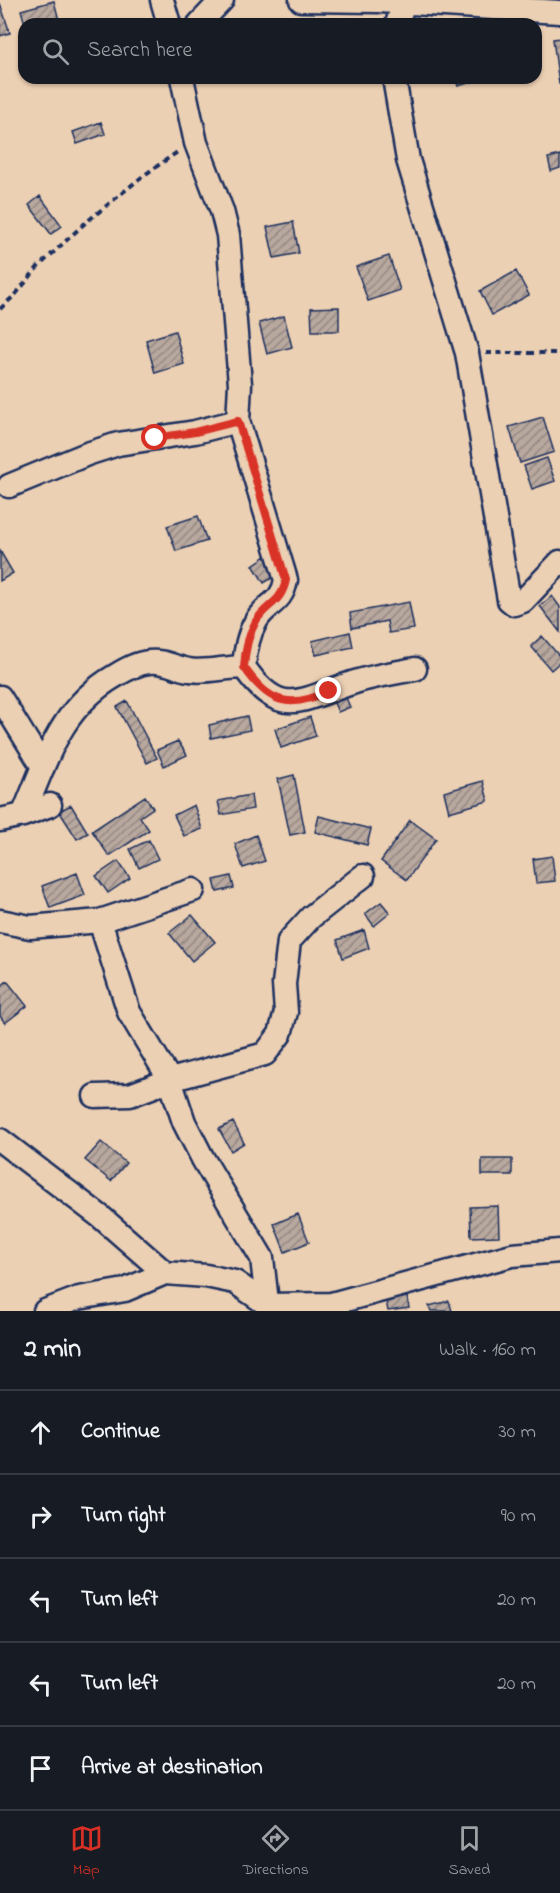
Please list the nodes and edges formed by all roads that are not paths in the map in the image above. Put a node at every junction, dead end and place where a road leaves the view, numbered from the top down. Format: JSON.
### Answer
{"nodes":[{"id":1,"x":162,"y":0,"type":"edge"},
{"id":2,"x":222,"y":0,"type":"edge"},
{"id":3,"x":301,"y":0,"type":"edge"},
{"id":4,"x":378,"y":0,"type":"edge"},
{"id":5,"x":404,"y":2,"type":"junction"},
{"id":6,"x":560,"y":12,"type":"edge"},
{"id":7,"x":167,"y":18,"type":"edge"},
{"id":8,"x":205,"y":18,"type":"edge"},
{"id":9,"x":399,"y":18,"type":"edge"},
{"id":10,"x":183,"y":84,"type":"edge"},
{"id":11,"x":395,"y":84,"type":"edge"},
{"id":12,"x":238,"y":421,"type":"junction"},
{"id":13,"x":9,"y":486,"type":"dead end"},
{"id":14,"x":560,"y":562,"type":"edge"},
{"id":15,"x":244,"y":667,"type":"junction"},
{"id":16,"x":415,"y":669,"type":"dead end"},
{"id":17,"x":0,"y":697,"type":"edge"},
{"id":18,"x":43,"y":767,"type":"junction"},
{"id":19,"x":50,"y":805,"type":"dead end"},
{"id":20,"x":23,"y":814,"type":"junction"},
{"id":21,"x":0,"y":820,"type":"edge"},
{"id":22,"x":363,"y":876,"type":"dead end"},
{"id":23,"x":193,"y":890,"type":"dead end"},
{"id":24,"x":0,"y":921,"type":"edge"},
{"id":25,"x":100,"y":921,"type":"junction"},
{"id":26,"x":170,"y":1080,"type":"junction"},
{"id":27,"x":94,"y":1096,"type":"dead end"},
{"id":28,"x":0,"y":1140,"type":"edge"},
{"id":29,"x":560,"y":1251,"type":"edge"},
{"id":30,"x":165,"y":1273,"type":"junction"},
{"id":31,"x":268,"y":1308,"type":"edge"},
{"id":32,"x":45,"y":1311,"type":"edge"}],
"edges":[{"from":1,"to":7,"type":"street"},
{"from":2,"to":8,"type":"street"},
{"from":3,"to":4,"type":"street"},
{"from":4,"to":5,"type":"street"},
{"from":5,"to":6,"type":"street"},
{"from":5,"to":9,"type":"street"},
{"from":10,"to":12,"type":"street"},
{"from":11,"to":14,"type":"street"},
{"from":12,"to":13,"type":"street"},
{"from":12,"to":15,"type":"street"},
{"from":15,"to":16,"type":"street"},
{"from":15,"to":18,"type":"street"},
{"from":17,"to":18,"type":"street"},
{"from":18,"to":20,"type":"street"},
{"from":19,"to":20,"type":"street"},
{"from":20,"to":21,"type":"street"},
{"from":22,"to":26,"type":"street"},
{"from":23,"to":25,"type":"street"},
{"from":24,"to":25,"type":"street"},
{"from":25,"to":26,"type":"street"},
{"from":26,"to":27,"type":"street"},
{"from":26,"to":31,"type":"street"},
{"from":28,"to":30,"type":"street"},
{"from":29,"to":31,"type":"street"},
{"from":30,"to":31,"type":"street"},
{"from":30,"to":32,"type":"street"}]}
